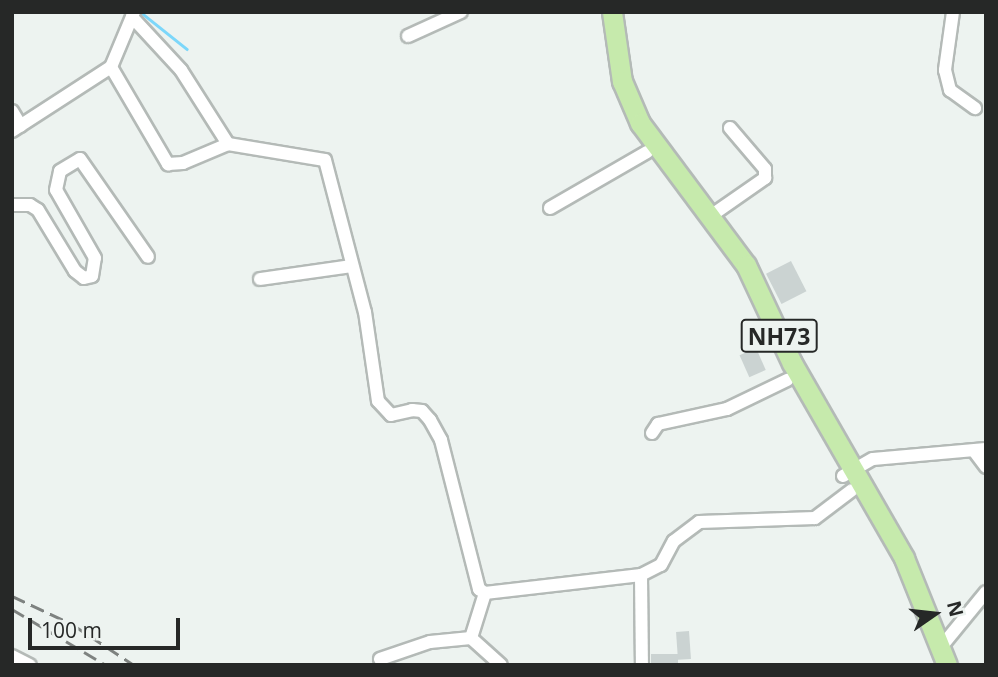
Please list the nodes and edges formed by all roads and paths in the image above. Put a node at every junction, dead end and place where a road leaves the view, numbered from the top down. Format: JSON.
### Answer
{"nodes":[{"id":1,"x":461,"y":12,"type":"edge"},
{"id":2,"x":602,"y":12,"type":"edge"},
{"id":3,"x":612,"y":12,"type":"edge"},
{"id":4,"x":953,"y":12,"type":"edge"},
{"id":5,"x":133,"y":15,"type":"edge"},
{"id":6,"x":408,"y":36,"type":"dead end"},
{"id":7,"x":111,"y":67,"type":"junction"},
{"id":8,"x":975,"y":108,"type":"dead end"},
{"id":9,"x":12,"y":111,"type":"edge"},
{"id":10,"x":730,"y":128,"type":"dead end"},
{"id":11,"x":17,"y":129,"type":"edge"},
{"id":12,"x":228,"y":144,"type":"junction"},
{"id":13,"x":647,"y":152,"type":"junction"},
{"id":14,"x":12,"y":205,"type":"edge"},
{"id":15,"x":550,"y":208,"type":"dead end"},
{"id":16,"x":712,"y":215,"type":"junction"},
{"id":17,"x":148,"y":257,"type":"dead end"},
{"id":18,"x":351,"y":266,"type":"junction"},
{"id":19,"x":260,"y":279,"type":"dead end"},
{"id":20,"x":787,"y":380,"type":"junction"},
{"id":21,"x":652,"y":433,"type":"dead end"},
{"id":22,"x":980,"y":450,"type":"edge"},
{"id":23,"x":986,"y":467,"type":"edge"},
{"id":24,"x":849,"y":478,"type":"junction"},
{"id":25,"x":641,"y":575,"type":"junction"},
{"id":26,"x":986,"y":592,"type":"edge"},
{"id":27,"x":485,"y":593,"type":"junction"},
{"id":28,"x":471,"y":638,"type":"junction"},
{"id":29,"x":12,"y":656,"type":"edge"},
{"id":30,"x":380,"y":659,"type":"dead end"},
{"id":31,"x":941,"y":659,"type":"edge"},
{"id":32,"x":30,"y":665,"type":"edge"},
{"id":33,"x":501,"y":665,"type":"edge"},
{"id":34,"x":642,"y":665,"type":"edge"}],
"edges":[{"from":1,"to":6,"type":"street"},
{"from":2,"to":13,"type":"highway","number":"NH73"},
{"from":3,"to":16,"type":"highway","number":"NH73"},
{"from":4,"to":8,"type":"street"},
{"from":5,"to":7,"type":"street"},
{"from":5,"to":12,"type":"street"},
{"from":7,"to":11,"type":"street"},
{"from":7,"to":12,"type":"street"},
{"from":9,"to":11,"type":"street"},
{"from":10,"to":16,"type":"street"},
{"from":12,"to":18,"type":"street"},
{"from":13,"to":15,"type":"street"},
{"from":13,"to":20,"type":"highway","number":"NH73"},
{"from":14,"to":17,"type":"street"},
{"from":16,"to":24,"type":"highway","number":"NH73"},
{"from":18,"to":19,"type":"street"},
{"from":18,"to":27,"type":"street"},
{"from":20,"to":21,"type":"street"},
{"from":20,"to":24,"type":"highway","number":"NH73"},
{"from":22,"to":23,"type":"street"},
{"from":22,"to":24,"type":"street"},
{"from":24,"to":25,"type":"street"},
{"from":24,"to":31,"type":"highway","number":"NH73"},
{"from":25,"to":27,"type":"street"},
{"from":25,"to":34,"type":"street"},
{"from":26,"to":31,"type":"street"},
{"from":27,"to":28,"type":"street"},
{"from":28,"to":30,"type":"street"},
{"from":28,"to":33,"type":"street"},
{"from":29,"to":32,"type":"street"}]}
